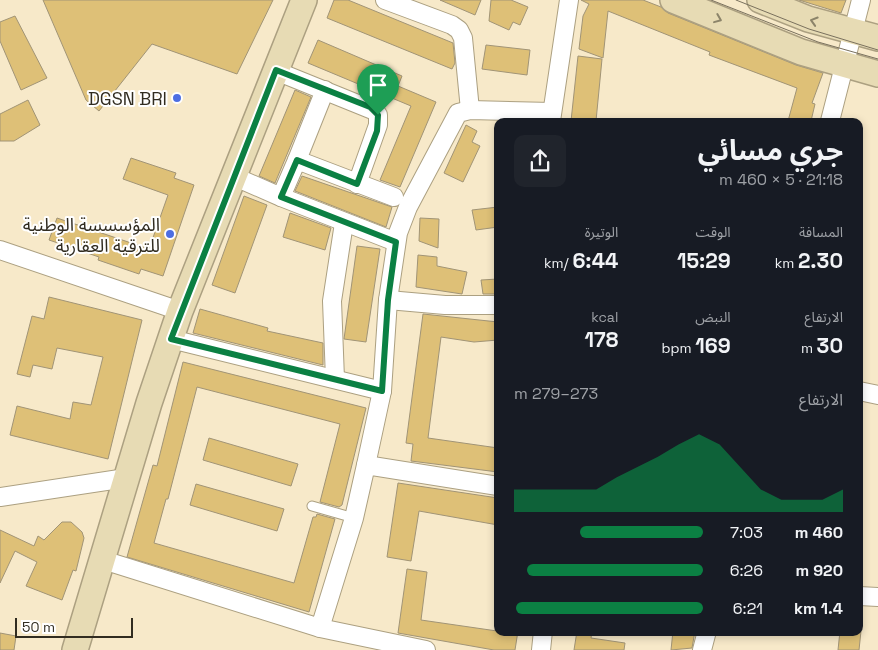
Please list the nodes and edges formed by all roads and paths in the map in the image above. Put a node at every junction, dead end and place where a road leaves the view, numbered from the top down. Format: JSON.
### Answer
{"nodes":[{"id":1,"x":304,"y":0,"type":"edge"},
{"id":2,"x":385,"y":0,"type":"edge"},
{"id":3,"x":570,"y":0,"type":"edge"},
{"id":4,"x":673,"y":0,"type":"edge"},
{"id":5,"x":760,"y":0,"type":"edge"},
{"id":6,"x":861,"y":0,"type":"edge"},
{"id":7,"x":852,"y":31,"type":"junction"},
{"id":8,"x":878,"y":38,"type":"edge"},
{"id":9,"x":844,"y":65,"type":"junction"},
{"id":10,"x":276,"y":70,"type":"junction"},
{"id":11,"x":878,"y":74,"type":"edge"},
{"id":12,"x":325,"y":90,"type":"junction"},
{"id":13,"x":470,"y":110,"type":"junction"},
{"id":14,"x":552,"y":117,"type":"edge"},
{"id":15,"x":831,"y":118,"type":"edge"},
{"id":16,"x":297,"y":160,"type":"junction"},
{"id":17,"x":233,"y":176,"type":"junction"},
{"id":18,"x":357,"y":184,"type":"junction"},
{"id":19,"x":281,"y":197,"type":"junction"},
{"id":20,"x":394,"y":197,"type":"dead end"},
{"id":21,"x":344,"y":223,"type":"junction"},
{"id":22,"x":396,"y":242,"type":"junction"},
{"id":23,"x":0,"y":250,"type":"edge"},
{"id":24,"x":388,"y":300,"type":"junction"},
{"id":25,"x":494,"y":305,"type":"edge"},
{"id":26,"x":180,"y":311,"type":"junction"},
{"id":27,"x":171,"y":339,"type":"junction"},
{"id":28,"x":335,"y":380,"type":"junction"},
{"id":29,"x":382,"y":391,"type":"junction"},
{"id":30,"x":863,"y":392,"type":"edge"},
{"id":31,"x":878,"y":395,"type":"edge"},
{"id":32,"x":366,"y":465,"type":"junction"},
{"id":33,"x":126,"y":478,"type":"junction"},
{"id":34,"x":494,"y":485,"type":"edge"},
{"id":35,"x":0,"y":497,"type":"edge"},
{"id":36,"x":312,"y":506,"type":"dead end"},
{"id":37,"x":354,"y":518,"type":"junction"},
{"id":38,"x":103,"y":560,"type":"junction"},
{"id":39,"x":863,"y":596,"type":"edge"},
{"id":40,"x":878,"y":597,"type":"edge"},
{"id":41,"x":320,"y":628,"type":"junction"},
{"id":42,"x":542,"y":636,"type":"edge"},
{"id":43,"x":705,"y":636,"type":"edge"},
{"id":44,"x":75,"y":650,"type":"edge"},
{"id":45,"x":426,"y":650,"type":"edge"},
{"id":46,"x":541,"y":650,"type":"edge"},
{"id":47,"x":702,"y":650,"type":"edge"}],
"edges":[{"from":1,"to":10,"type":"street"},
{"from":2,"to":13,"type":"street"},
{"from":3,"to":14,"type":"street"},
{"from":4,"to":9,"type":"street","one_way":true},
{"from":7,"to":5,"type":"street","one_way":true},
{"from":6,"to":7,"type":"street"},
{"from":7,"to":8,"type":"street"},
{"from":7,"to":9,"type":"street"},
{"from":9,"to":11,"type":"street"},
{"from":9,"to":15,"type":"street"},
{"from":10,"to":12,"type":"street"},
{"from":10,"to":17,"type":"street"},
{"from":12,"to":16,"type":"street"},
{"from":12,"to":18,"type":"street"},
{"from":13,"to":14,"type":"street"},
{"from":13,"to":22,"type":"street"},
{"from":16,"to":18,"type":"street"},
{"from":16,"to":19,"type":"street"},
{"from":17,"to":19,"type":"street"},
{"from":17,"to":26,"type":"street"},
{"from":18,"to":20,"type":"street"},
{"from":19,"to":21,"type":"street"},
{"from":21,"to":22,"type":"street"},
{"from":21,"to":28,"type":"street"},
{"from":22,"to":24,"type":"street"},
{"from":23,"to":26,"type":"street"},
{"from":24,"to":25,"type":"street"},
{"from":24,"to":29,"type":"street"},
{"from":26,"to":27,"type":"street"},
{"from":27,"to":28,"type":"street"},
{"from":27,"to":33,"type":"street"},
{"from":28,"to":29,"type":"street"},
{"from":29,"to":32,"type":"street"},
{"from":30,"to":31,"type":"street"},
{"from":32,"to":34,"type":"street"},
{"from":32,"to":37,"type":"street"},
{"from":33,"to":35,"type":"street"},
{"from":33,"to":38,"type":"street"},
{"from":36,"to":37,"type":"lane"},
{"from":37,"to":41,"type":"street"},
{"from":38,"to":41,"type":"street"},
{"from":38,"to":44,"type":"street"},
{"from":39,"to":40,"type":"street"},
{"from":41,"to":45,"type":"street"},
{"from":42,"to":46,"type":"street"},
{"from":43,"to":47,"type":"street"}]}
